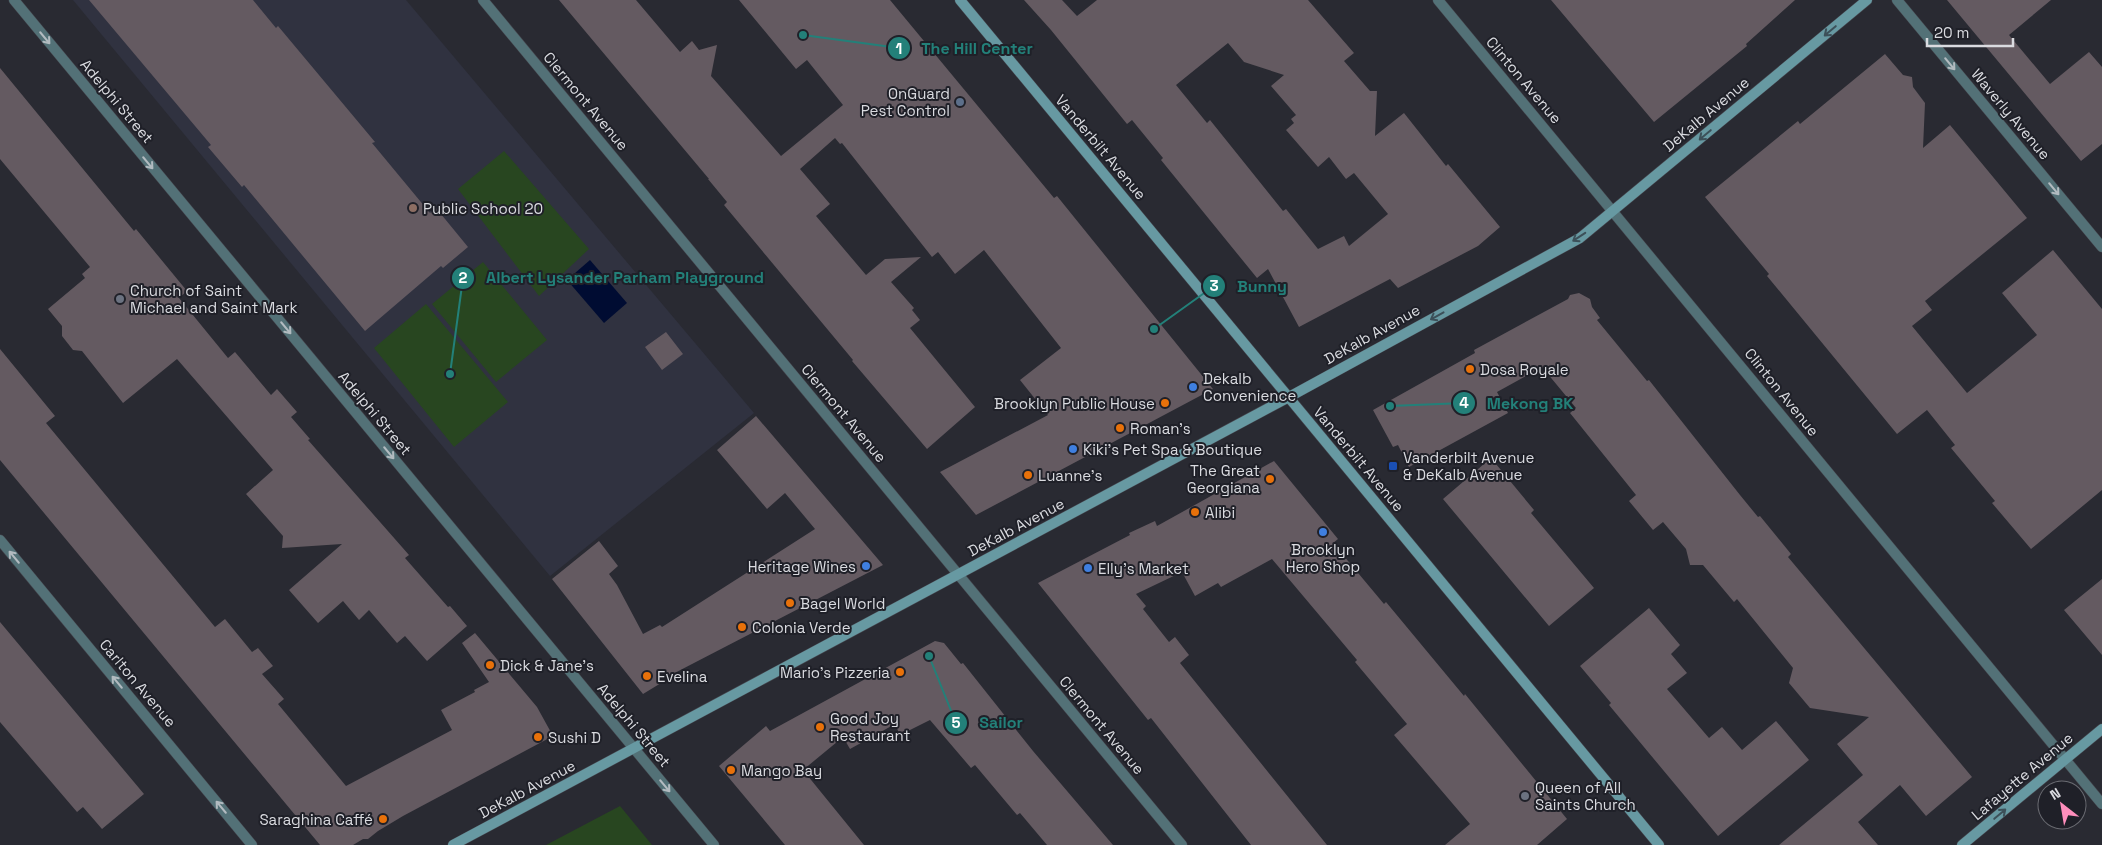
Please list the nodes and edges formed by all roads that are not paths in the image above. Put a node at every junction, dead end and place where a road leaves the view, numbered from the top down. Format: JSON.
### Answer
{"nodes":[{"id":1,"x":14,"y":0,"type":"edge"},
{"id":2,"x":483,"y":0,"type":"edge"},
{"id":3,"x":960,"y":0,"type":"edge"},
{"id":4,"x":1438,"y":0,"type":"edge"},
{"id":5,"x":1867,"y":0,"type":"edge"},
{"id":6,"x":1897,"y":0,"type":"edge"},
{"id":7,"x":1613,"y":211,"type":"junction"},
{"id":8,"x":2102,"y":247,"type":"edge"},
{"id":9,"x":1289,"y":397,"type":"junction"},
{"id":10,"x":0,"y":540,"type":"edge"},
{"id":11,"x":959,"y":575,"type":"junction"},
{"id":12,"x":2102,"y":729,"type":"edge"},
{"id":13,"x":634,"y":749,"type":"junction"},
{"id":14,"x":2065,"y":759,"type":"junction"},
{"id":15,"x":2102,"y":804,"type":"edge"},
{"id":16,"x":252,"y":845,"type":"edge"},
{"id":17,"x":453,"y":845,"type":"edge"},
{"id":18,"x":714,"y":845,"type":"edge"},
{"id":19,"x":1182,"y":845,"type":"edge"},
{"id":20,"x":1659,"y":845,"type":"edge"},
{"id":21,"x":1962,"y":845,"type":"edge"}],
"edges":[{"from":1,"to":13,"type":"street","name":"Adelphi Street","one_way":true},
{"from":2,"to":11,"type":"street","name":"Clermont Avenue"},
{"from":3,"to":9,"type":"main road","name":"Vanderbilt Avenue"},
{"from":4,"to":7,"type":"street","name":"Clinton Avenue"},
{"from":5,"to":7,"type":"main road","name":"DeKalb Avenue","one_way":true},
{"from":6,"to":8,"type":"street","name":"Waverly Avenue","one_way":true},
{"from":7,"to":9,"type":"main road","name":"DeKalb Avenue","one_way":true},
{"from":7,"to":14,"type":"street","name":"Clinton Avenue"},
{"from":9,"to":11,"type":"main road","name":"DeKalb Avenue"},
{"from":9,"to":20,"type":"main road","name":"Vanderbilt Avenue"},
{"from":16,"to":10,"type":"street","name":"Carlton Avenue","one_way":true},
{"from":11,"to":13,"type":"main road","name":"DeKalb Avenue"},
{"from":11,"to":19,"type":"street","name":"Clermont Avenue"},
{"from":12,"to":14,"type":"main road","name":"Lafayette Avenue"},
{"from":13,"to":17,"type":"main road","name":"DeKalb Avenue"},
{"from":13,"to":18,"type":"street","name":"Adelphi Street","one_way":true},
{"from":14,"to":15,"type":"street","name":"Clinton Avenue"},
{"from":21,"to":14,"type":"main road","name":"Lafayette Avenue","one_way":true}]}
